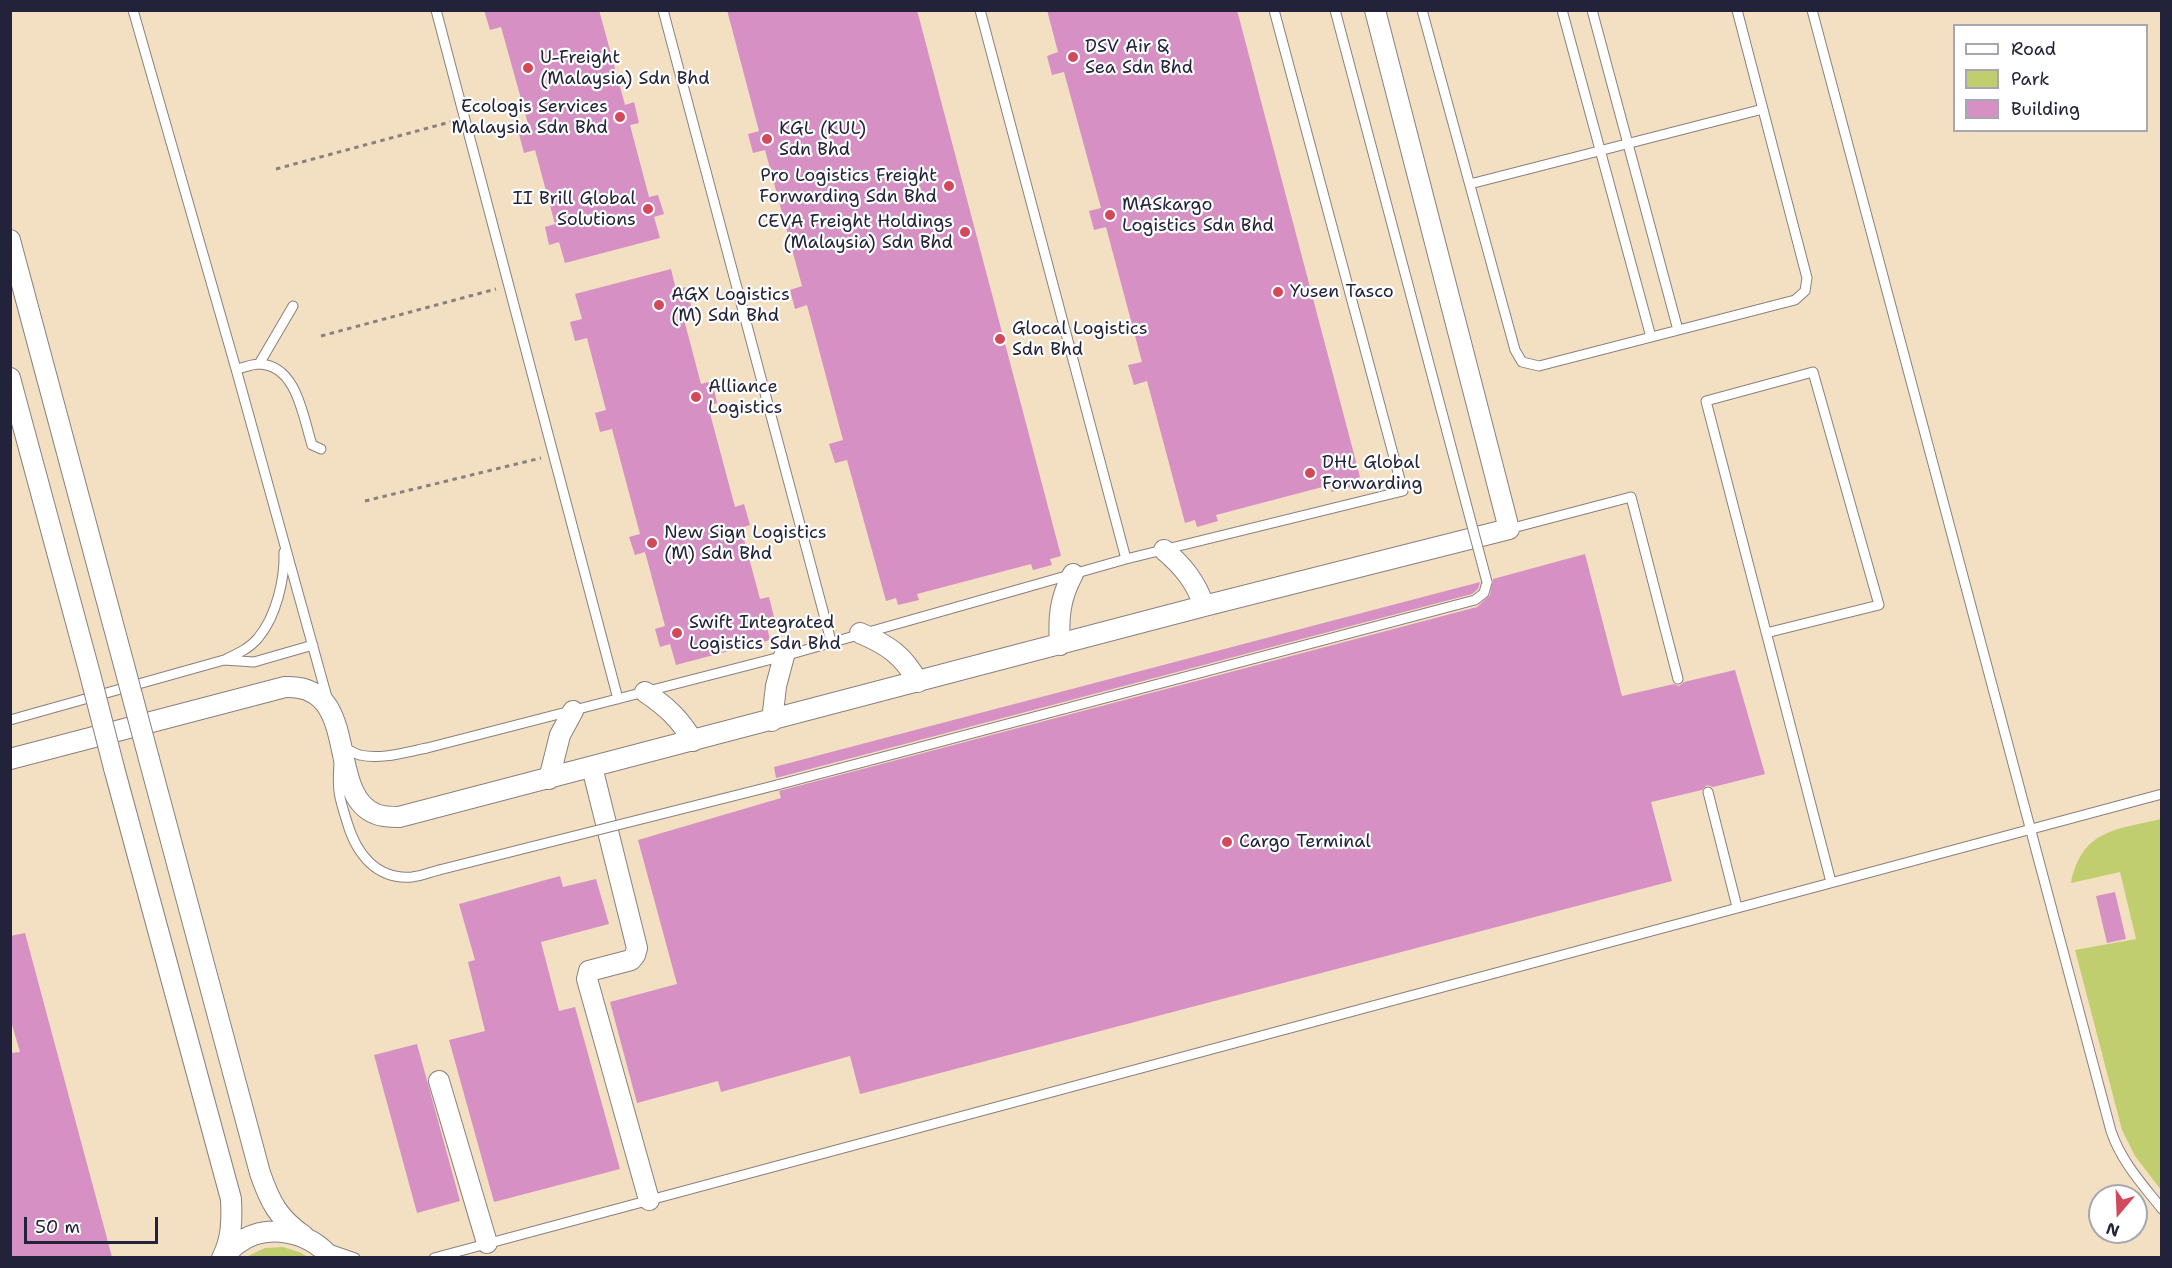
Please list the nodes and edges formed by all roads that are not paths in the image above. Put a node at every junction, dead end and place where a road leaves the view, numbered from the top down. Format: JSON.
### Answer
{"nodes":[{"id":1,"x":134,"y":10,"type":"edge"},
{"id":2,"x":436,"y":10,"type":"edge"},
{"id":3,"x":663,"y":10,"type":"edge"},
{"id":4,"x":980,"y":10,"type":"edge"},
{"id":5,"x":1274,"y":10,"type":"edge"},
{"id":6,"x":1335,"y":10,"type":"edge"},
{"id":7,"x":1375,"y":10,"type":"edge"},
{"id":8,"x":1422,"y":10,"type":"edge"},
{"id":9,"x":1562,"y":10,"type":"edge"},
{"id":10,"x":1592,"y":10,"type":"edge"},
{"id":11,"x":1737,"y":10,"type":"edge"},
{"id":12,"x":1812,"y":10,"type":"edge"},
{"id":13,"x":1763,"y":110,"type":"junction"},
{"id":14,"x":1628,"y":144,"type":"junction"},
{"id":15,"x":1600,"y":151,"type":"junction"},
{"id":16,"x":1470,"y":184,"type":"junction"},
{"id":17,"x":10,"y":240,"type":"edge"},
{"id":18,"x":293,"y":306,"type":"dead end"},
{"id":19,"x":1678,"y":330,"type":"junction"},
{"id":20,"x":1651,"y":337,"type":"junction"},
{"id":21,"x":259,"y":364,"type":"junction"},
{"id":22,"x":236,"y":369,"type":"junction"},
{"id":23,"x":10,"y":378,"type":"edge"},
{"id":24,"x":321,"y":449,"type":"dead end"},
{"id":25,"x":1509,"y":529,"type":"junction"},
{"id":26,"x":283,"y":536,"type":"junction"},
{"id":27,"x":1164,"y":550,"type":"junction"},
{"id":28,"x":1126,"y":559,"type":"junction"},
{"id":29,"x":1073,"y":574,"type":"junction"},
{"id":30,"x":1204,"y":606,"type":"junction"},
{"id":31,"x":860,"y":633,"type":"junction"},
{"id":32,"x":1766,"y":633,"type":"junction"},
{"id":33,"x":831,"y":641,"type":"junction"},
{"id":34,"x":313,"y":645,"type":"junction"},
{"id":35,"x":1060,"y":645,"type":"junction"},
{"id":36,"x":784,"y":656,"type":"junction"},
{"id":37,"x":224,"y":660,"type":"junction"},
{"id":38,"x":1678,"y":679,"type":"dead end"},
{"id":39,"x":918,"y":682,"type":"junction"},
{"id":40,"x":645,"y":692,"type":"junction"},
{"id":41,"x":618,"y":699,"type":"junction"},
{"id":42,"x":330,"y":709,"type":"junction"},
{"id":43,"x":573,"y":711,"type":"junction"},
{"id":44,"x":10,"y":720,"type":"edge"},
{"id":45,"x":772,"y":721,"type":"junction"},
{"id":46,"x":693,"y":741,"type":"junction"},
{"id":47,"x":340,"y":746,"type":"junction"},
{"id":48,"x":10,"y":759,"type":"edge"},
{"id":49,"x":592,"y":767,"type":"junction"},
{"id":50,"x":549,"y":778,"type":"junction"},
{"id":51,"x":1708,"y":792,"type":"dead end"},
{"id":52,"x":2162,"y":794,"type":"edge"},
{"id":53,"x":2030,"y":829,"type":"junction"},
{"id":54,"x":1831,"y":882,"type":"junction"},
{"id":55,"x":1737,"y":908,"type":"junction"},
{"id":56,"x":439,"y":1081,"type":"dead end"},
{"id":57,"x":648,"y":1200,"type":"junction"},
{"id":58,"x":2162,"y":1209,"type":"edge"},
{"id":59,"x":310,"y":1240,"type":"junction"},
{"id":60,"x":487,"y":1243,"type":"junction"},
{"id":61,"x":223,"y":1257,"type":"edge"},
{"id":62,"x":331,"y":1257,"type":"edge"},
{"id":63,"x":355,"y":1257,"type":"edge"},
{"id":64,"x":434,"y":1257,"type":"edge"}],
"edges":[{"from":1,"to":22,"type":"lane"},
{"from":2,"to":41,"type":"lane"},
{"from":3,"to":33,"type":"lane"},
{"from":4,"to":28,"type":"lane"},
{"from":5,"to":27,"type":"lane"},
{"from":6,"to":47,"type":"lane","bridge":true},
{"from":7,"to":25,"type":"street"},
{"from":8,"to":16,"type":"lane"},
{"from":9,"to":15,"type":"lane"},
{"from":10,"to":14,"type":"lane"},
{"from":11,"to":13,"type":"lane"},
{"from":12,"to":53,"type":"lane"},
{"from":13,"to":14,"type":"lane"},
{"from":13,"to":19,"type":"lane"},
{"from":14,"to":15,"type":"lane"},
{"from":14,"to":19,"type":"lane"},
{"from":15,"to":16,"type":"lane"},
{"from":15,"to":20,"type":"lane"},
{"from":16,"to":20,"type":"lane"},
{"from":17,"to":59,"type":"street","bridge":true},
{"from":18,"to":21,"type":"lane"},
{"from":19,"to":20,"type":"lane"},
{"from":21,"to":22,"type":"lane"},
{"from":21,"to":24,"type":"lane"},
{"from":22,"to":26,"type":"lane"},
{"from":23,"to":61,"type":"street","bridge":true},
{"from":25,"to":30,"type":"street"},
{"from":25,"to":38,"type":"lane"},
{"from":26,"to":34,"type":"lane"},
{"from":26,"to":37,"type":"lane"},
{"from":27,"to":28,"type":"lane"},
{"from":27,"to":30,"type":"street"},
{"from":28,"to":29,"type":"lane"},
{"from":29,"to":31,"type":"lane"},
{"from":29,"to":35,"type":"street"},
{"from":30,"to":35,"type":"street"},
{"from":31,"to":33,"type":"lane"},
{"from":31,"to":39,"type":"street"},
{"from":32,"to":32,"type":"lane"},
{"from":32,"to":54,"type":"lane"},
{"from":33,"to":36,"type":"lane"},
{"from":34,"to":37,"type":"lane"},
{"from":34,"to":42,"type":"lane"},
{"from":35,"to":39,"type":"street"},
{"from":36,"to":40,"type":"lane"},
{"from":36,"to":45,"type":"street"},
{"from":37,"to":44,"type":"lane"},
{"from":39,"to":45,"type":"street"},
{"from":40,"to":41,"type":"lane"},
{"from":40,"to":46,"type":"street"},
{"from":41,"to":43,"type":"lane"},
{"from":42,"to":47,"type":"street"},
{"from":42,"to":48,"type":"street"},
{"from":43,"to":47,"type":"lane"},
{"from":43,"to":50,"type":"street"},
{"from":45,"to":46,"type":"street"},
{"from":46,"to":49,"type":"street"},
{"from":47,"to":50,"type":"street"},
{"from":49,"to":50,"type":"street"},
{"from":49,"to":57,"type":"street"},
{"from":51,"to":55,"type":"lane"},
{"from":52,"to":53,"type":"lane"},
{"from":53,"to":54,"type":"lane"},
{"from":53,"to":58,"type":"lane"},
{"from":54,"to":55,"type":"lane"},
{"from":55,"to":57,"type":"lane"},
{"from":56,"to":60,"type":"street"},
{"from":57,"to":60,"type":"lane"},
{"from":59,"to":61,"type":"street"},
{"from":59,"to":62,"type":"street"},
{"from":59,"to":63,"type":"lane"},
{"from":60,"to":64,"type":"lane"}]}
